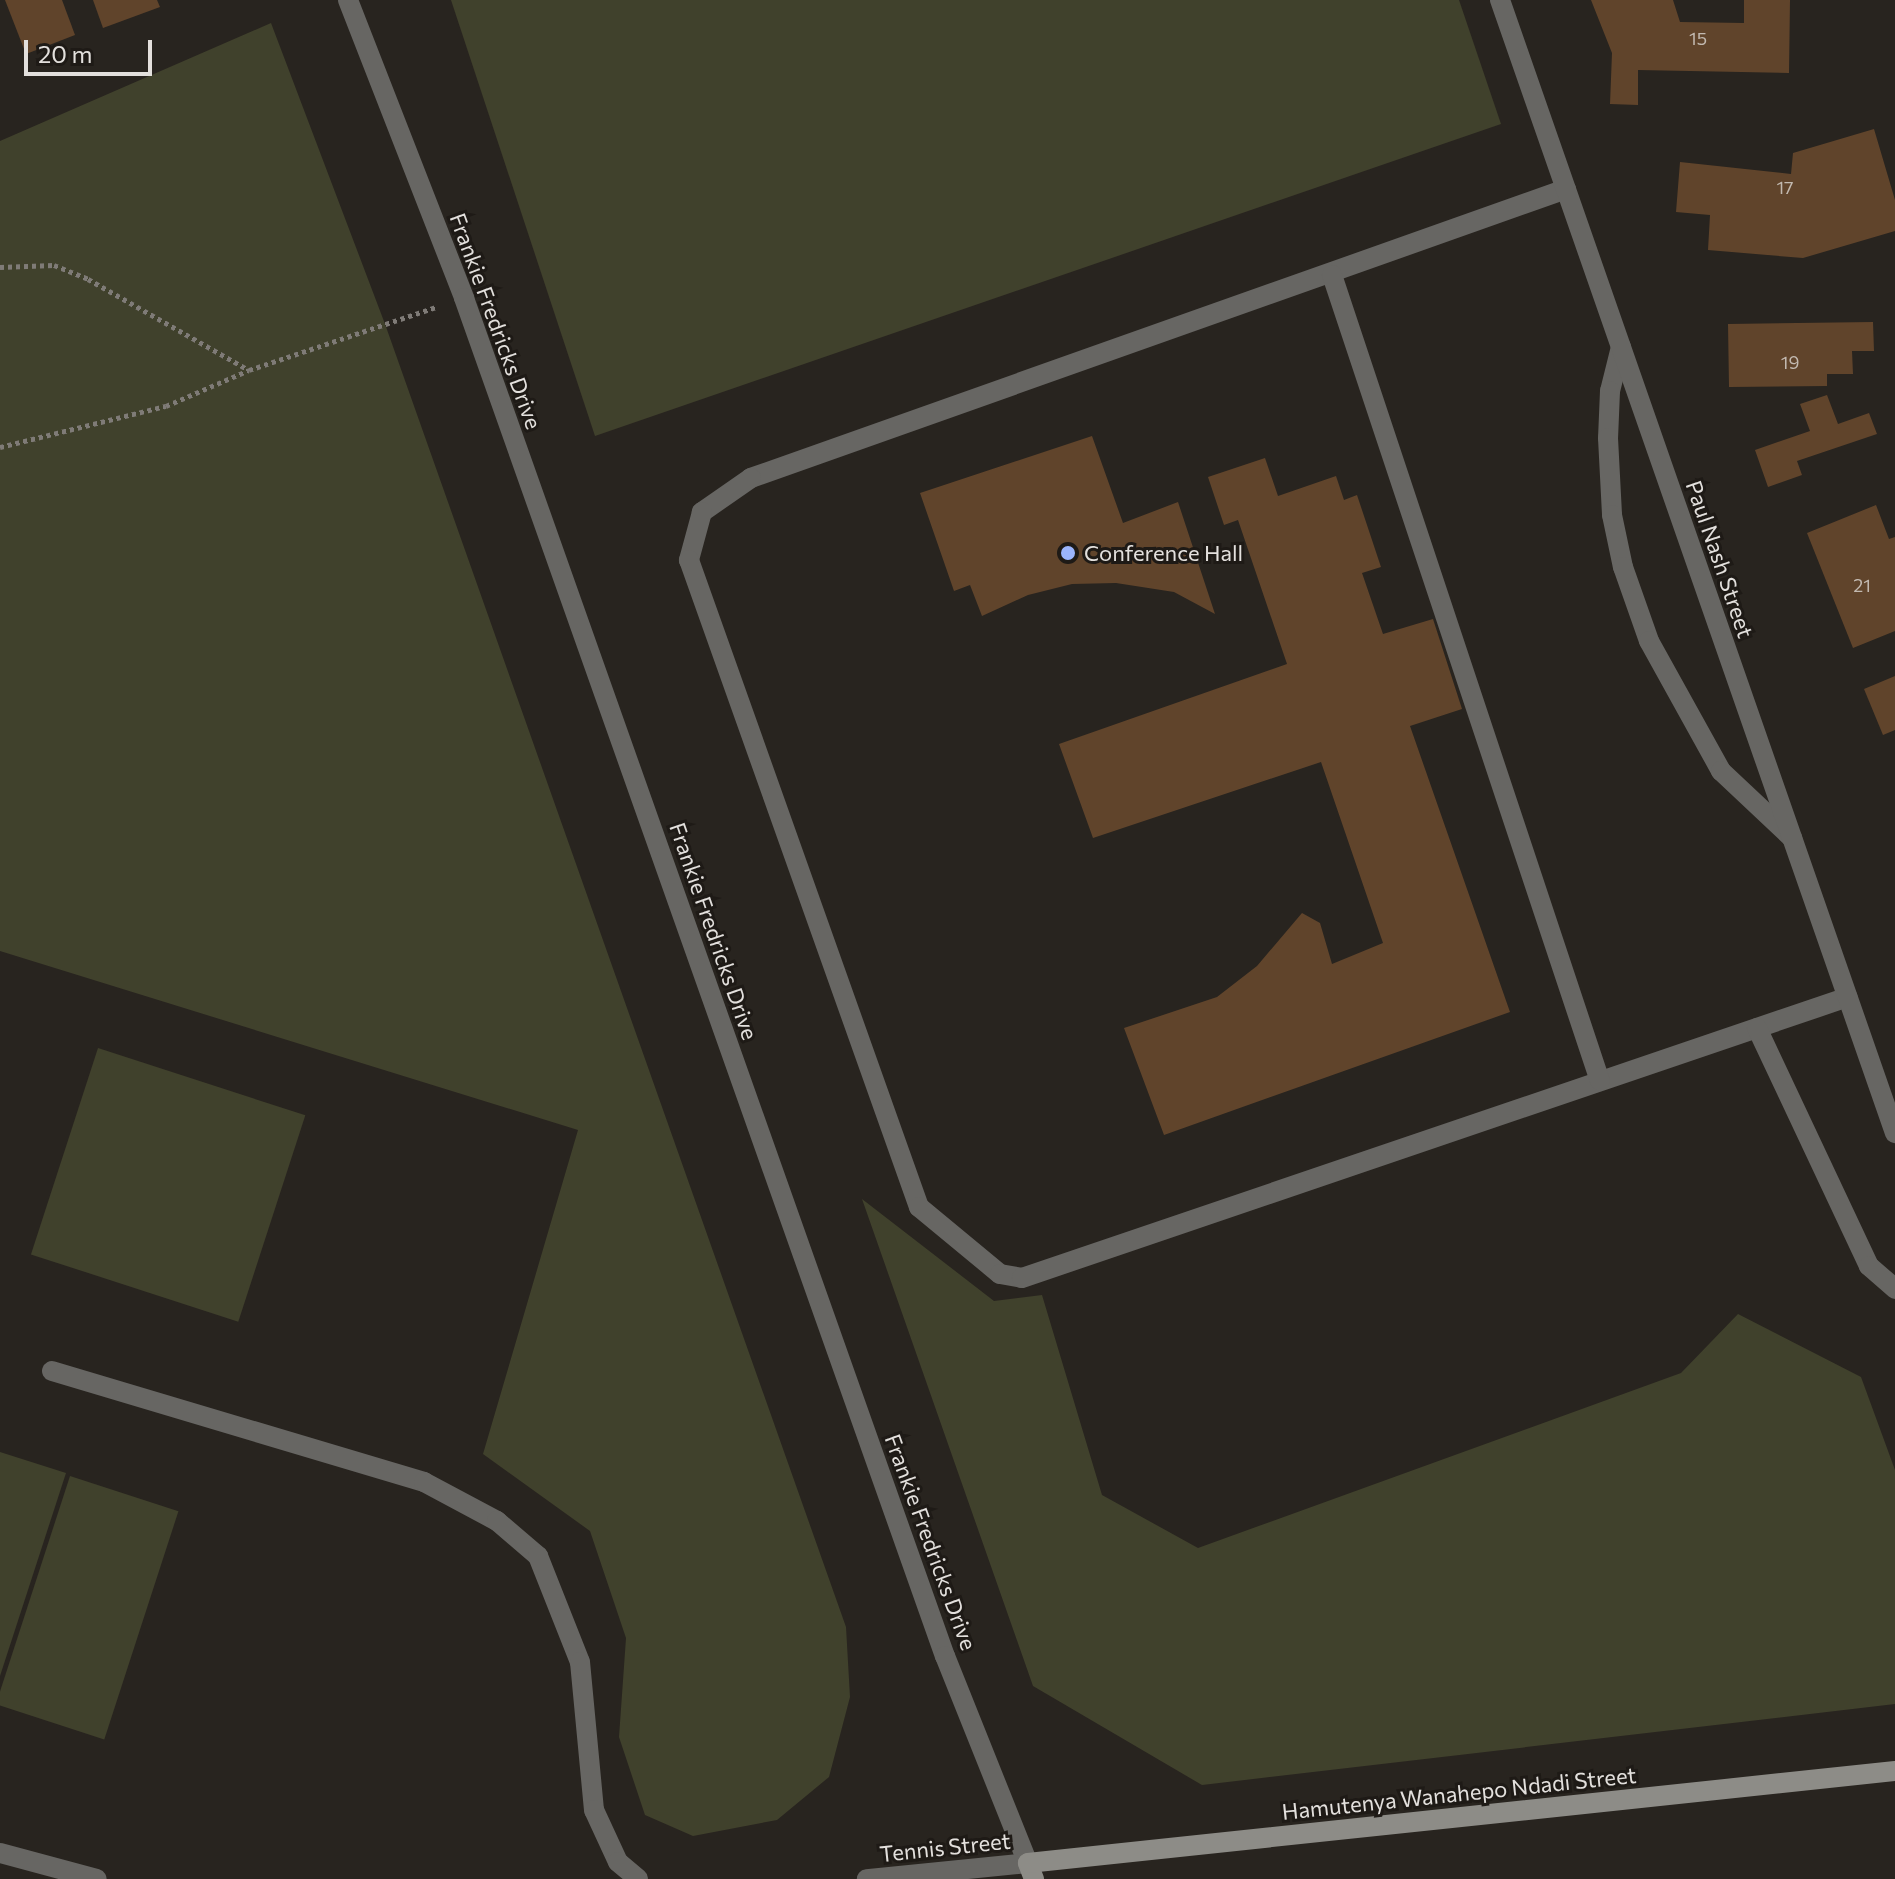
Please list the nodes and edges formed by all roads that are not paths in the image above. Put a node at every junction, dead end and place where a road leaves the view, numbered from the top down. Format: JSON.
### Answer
{"nodes":[{"id":1,"x":348,"y":0,"type":"edge"},
{"id":2,"x":1500,"y":0,"type":"edge"},
{"id":3,"x":1566,"y":189,"type":"junction"},
{"id":4,"x":1332,"y":275,"type":"junction"},
{"id":5,"x":1621,"y":347,"type":"junction"},
{"id":6,"x":1792,"y":838,"type":"junction"},
{"id":7,"x":1848,"y":997,"type":"junction"},
{"id":8,"x":1757,"y":1028,"type":"junction"},
{"id":9,"x":1600,"y":1081,"type":"junction"},
{"id":10,"x":1895,"y":1133,"type":"edge"},
{"id":11,"x":1895,"y":1289,"type":"edge"},
{"id":12,"x":52,"y":1371,"type":"dead end"},
{"id":13,"x":1895,"y":1771,"type":"edge"},
{"id":14,"x":0,"y":1853,"type":"edge"},
{"id":15,"x":1031,"y":1871,"type":"edge"},
{"id":16,"x":97,"y":1879,"type":"edge"},
{"id":17,"x":638,"y":1879,"type":"edge"},
{"id":18,"x":867,"y":1879,"type":"edge"}],
"edges":[{"from":1,"to":15,"type":"street","name":"Frankie Fredricks Drive"},
{"from":2,"to":3,"type":"street","name":"Paul Nash Street"},
{"from":3,"to":4,"type":"street"},
{"from":3,"to":5,"type":"street","name":"Paul Nash Street"},
{"from":4,"to":9,"type":"street"},
{"from":4,"to":9,"type":"street"},
{"from":5,"to":6,"type":"street","name":"Paul Nash Street"},
{"from":5,"to":6,"type":"street"},
{"from":6,"to":7,"type":"street","name":"Paul Nash Street"},
{"from":7,"to":8,"type":"street"},
{"from":7,"to":10,"type":"street","name":"Paul Nash Street"},
{"from":8,"to":9,"type":"street"},
{"from":8,"to":11,"type":"street"},
{"from":12,"to":17,"type":"street"},
{"from":13,"to":15,"type":"street","name":"Hamutenya Wanahepo Ndadi Street"},
{"from":14,"to":16,"type":"street"},
{"from":15,"to":18,"type":"street","name":"Tennis Street"}]}
